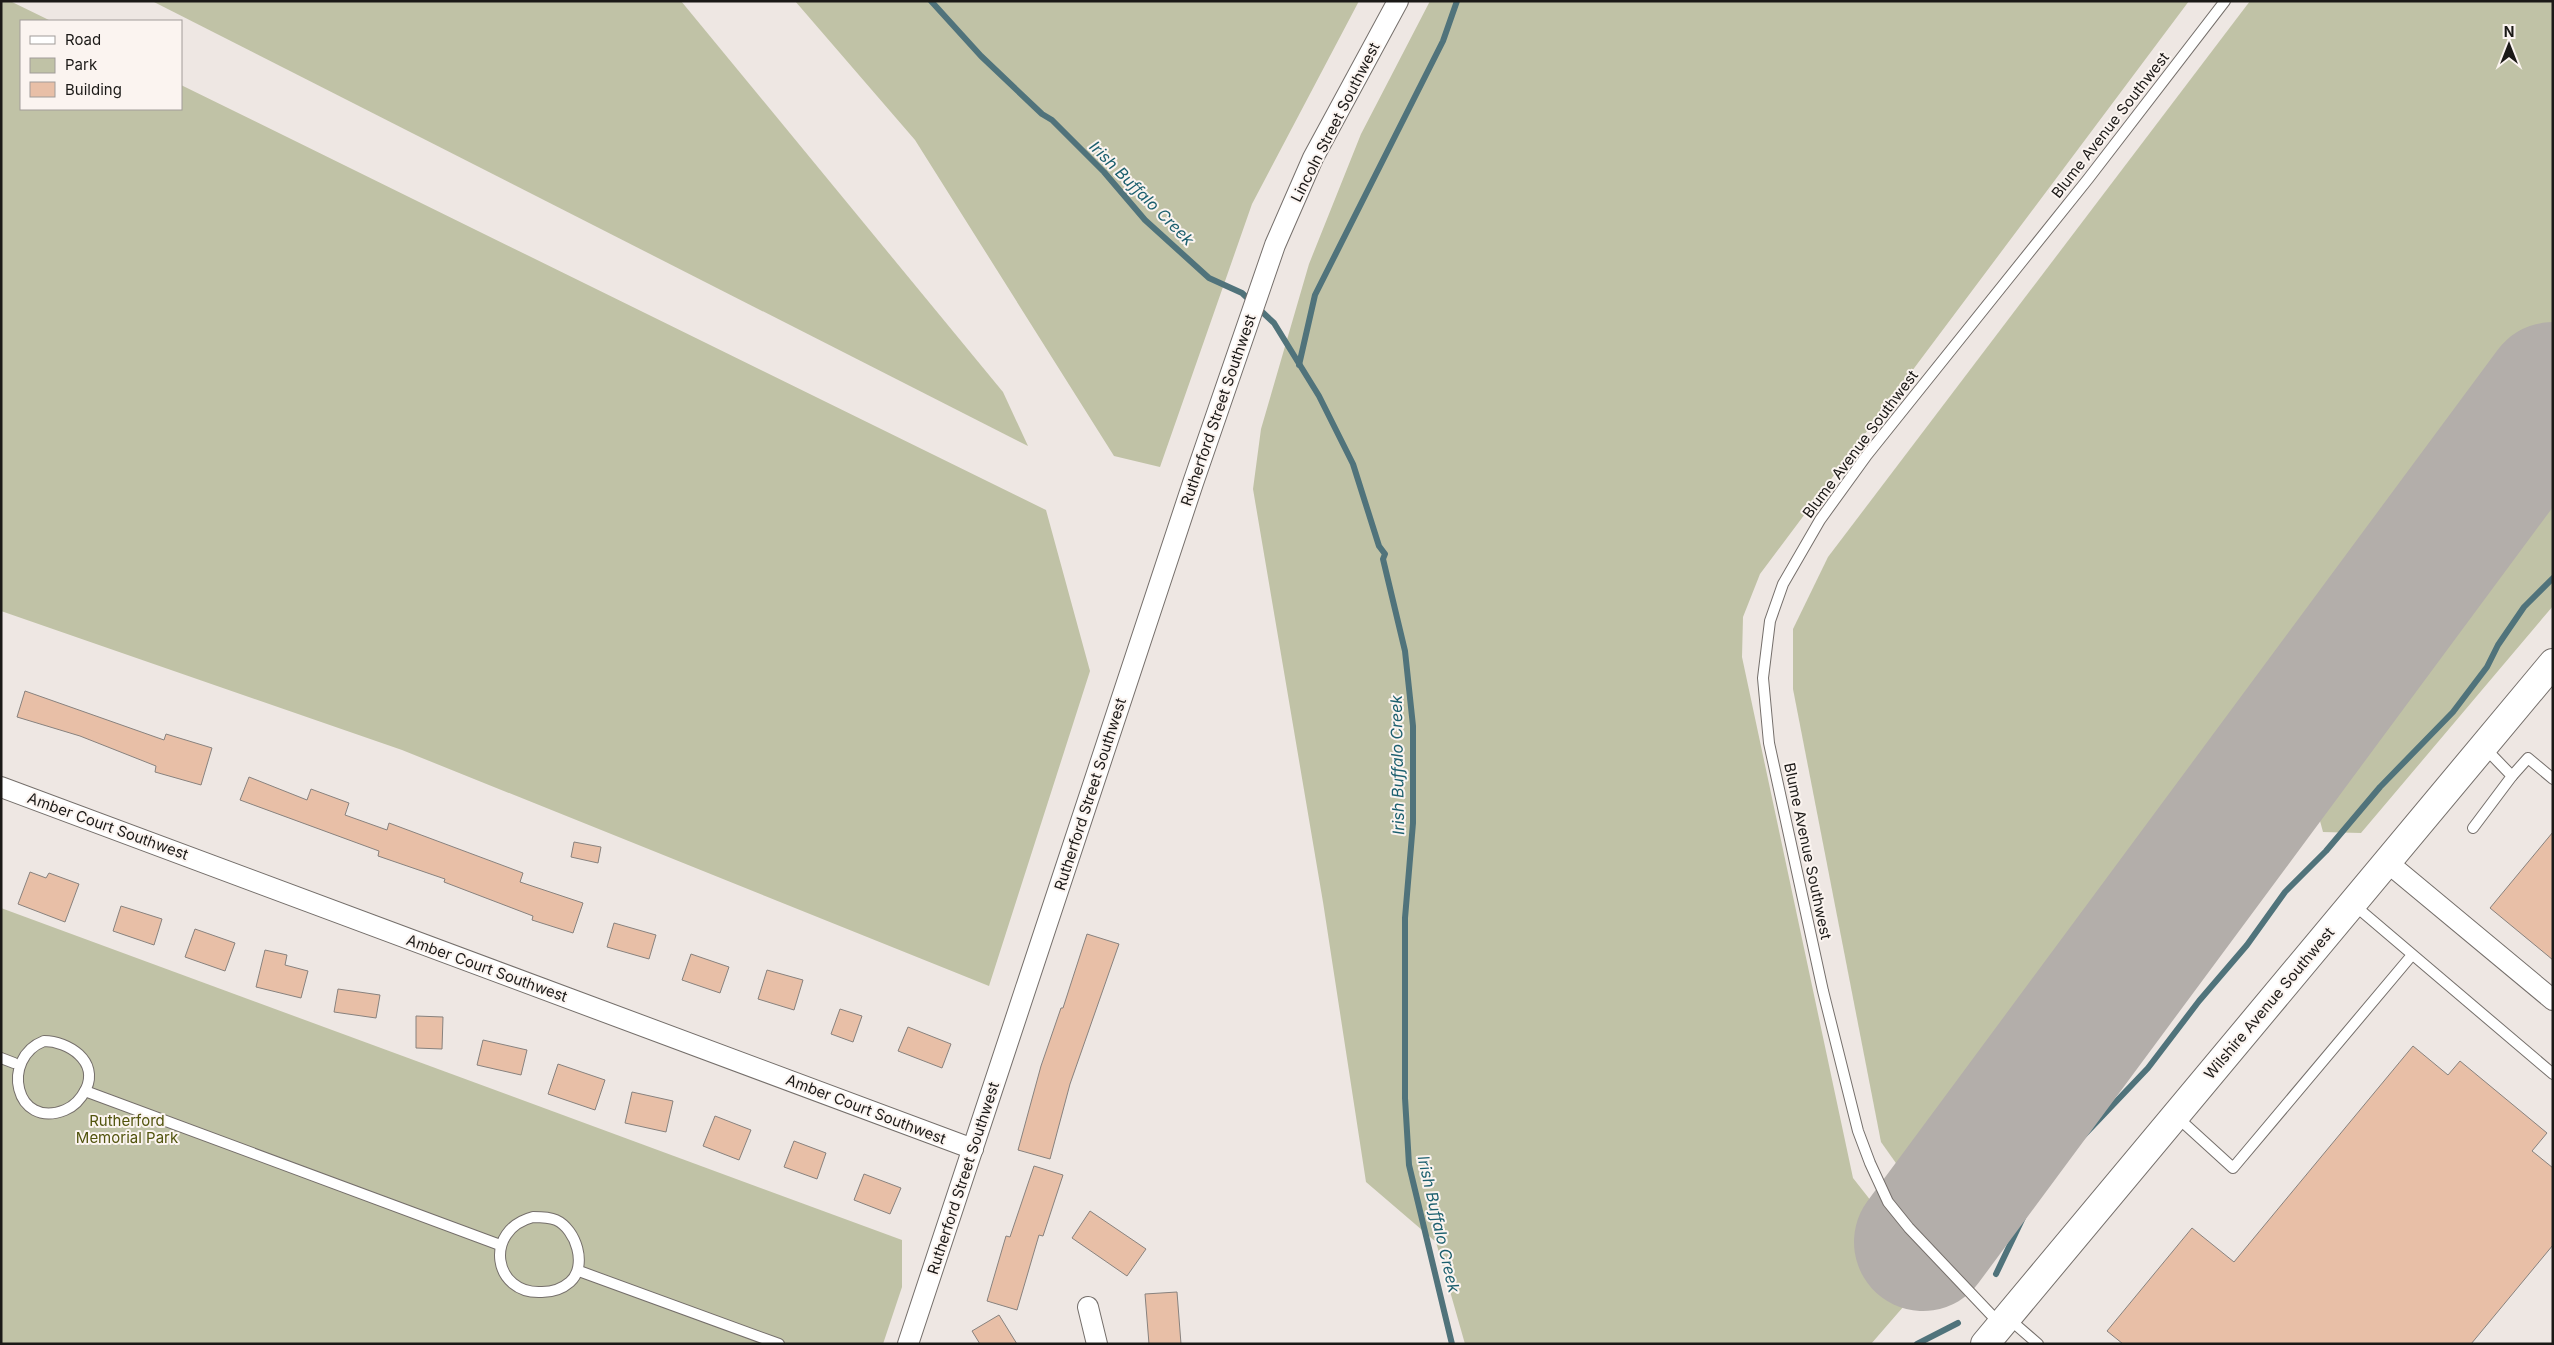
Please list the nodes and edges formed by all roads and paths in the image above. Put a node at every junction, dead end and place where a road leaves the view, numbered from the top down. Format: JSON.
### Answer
{"nodes":[{"id":1,"x":1398,"y":1,"type":"edge"},
{"id":2,"x":2225,"y":1,"type":"edge"},
{"id":3,"x":1275,"y":245,"type":"joint"},
{"id":4,"x":2553,"y":663,"type":"edge"},
{"id":5,"x":2483,"y":747,"type":"junction"},
{"id":6,"x":2512,"y":776,"type":"junction"},
{"id":7,"x":2553,"y":779,"type":"edge"},
{"id":8,"x":1,"y":787,"type":"edge"},
{"id":9,"x":2474,"y":828,"type":"dead end"},
{"id":10,"x":2387,"y":862,"type":"junction"},
{"id":11,"x":2352,"y":904,"type":"junction"},
{"id":12,"x":2412,"y":955,"type":"junction"},
{"id":13,"x":2553,"y":1000,"type":"edge"},
{"id":14,"x":1,"y":1058,"type":"edge"},
{"id":15,"x":14,"y":1063,"type":"junction"},
{"id":16,"x":2553,"y":1074,"type":"edge"},
{"id":17,"x":85,"y":1091,"type":"junction"},
{"id":18,"x":2175,"y":1116,"type":"junction"},
{"id":19,"x":972,"y":1149,"type":"junction"},
{"id":20,"x":500,"y":1245,"type":"junction"},
{"id":21,"x":579,"y":1271,"type":"junction"},
{"id":22,"x":1088,"y":1307,"type":"dead end"},
{"id":23,"x":1998,"y":1328,"type":"edge"},
{"id":24,"x":779,"y":1344,"type":"edge"},
{"id":25,"x":908,"y":1344,"type":"edge"},
{"id":26,"x":1097,"y":1344,"type":"edge"},
{"id":27,"x":2038,"y":1344,"type":"edge"}],
"edges":[{"from":1,"to":3,"type":"street","name":"Lincoln Street Southwest"},
{"from":2,"to":23,"type":"lane","name":"Blume Avenue Southwest"},
{"from":3,"to":19,"type":"street","name":"Rutherford Street Southwest"},
{"from":4,"to":5,"type":"street","name":"Wilshire Avenue Southwest"},
{"from":5,"to":6,"type":"lane"},
{"from":5,"to":10,"type":"street","name":"Wilshire Avenue Southwest"},
{"from":6,"to":7,"type":"lane"},
{"from":6,"to":9,"type":"lane"},
{"from":8,"to":19,"type":"street","name":"Amber Court Southwest"},
{"from":10,"to":11,"type":"street","name":"Wilshire Avenue Southwest"},
{"from":10,"to":13,"type":"street"},
{"from":11,"to":12,"type":"lane"},
{"from":11,"to":18,"type":"street","name":"Wilshire Avenue Southwest"},
{"from":12,"to":16,"type":"lane"},
{"from":12,"to":18,"type":"lane"},
{"from":14,"to":15,"type":"lane"},
{"from":15,"to":17,"type":"lane"},
{"from":15,"to":17,"type":"lane"},
{"from":17,"to":20,"type":"lane"},
{"from":18,"to":23,"type":"street","name":"Wilshire Avenue Southwest"},
{"from":19,"to":25,"type":"street","name":"Rutherford Street Southwest"},
{"from":20,"to":21,"type":"lane"},
{"from":20,"to":21,"type":"lane"},
{"from":21,"to":24,"type":"lane"},
{"from":22,"to":26,"type":"street"},
{"from":23,"to":27,"type":"lane","name":"Blume Avenue Southwest"}]}
